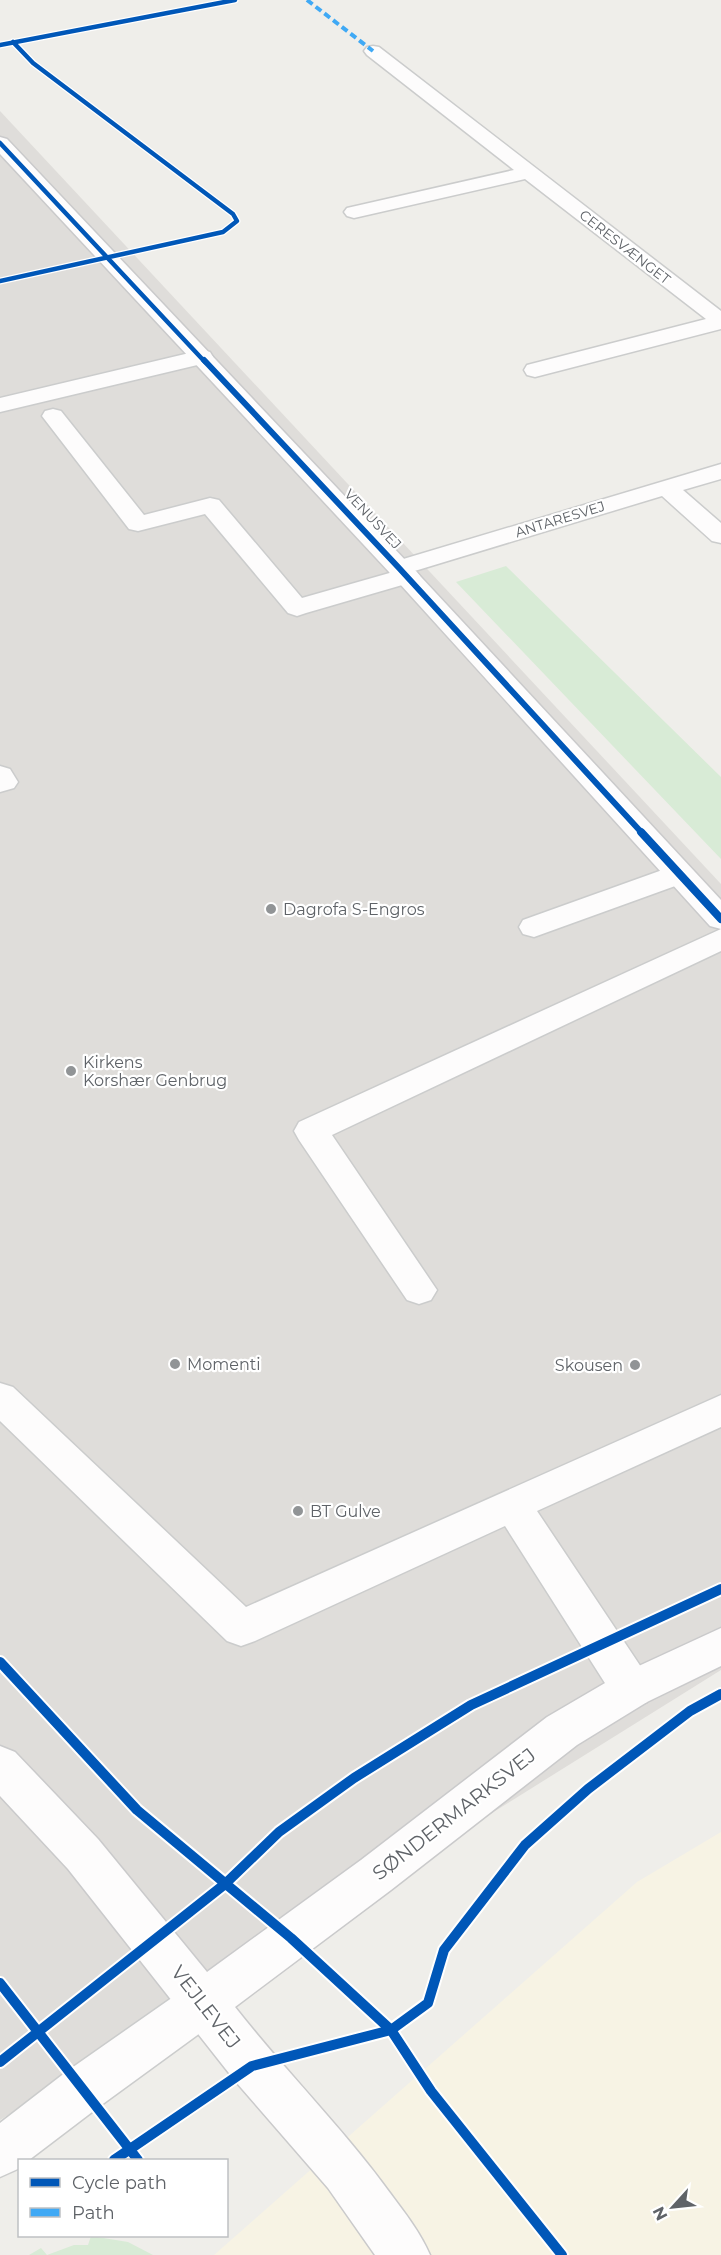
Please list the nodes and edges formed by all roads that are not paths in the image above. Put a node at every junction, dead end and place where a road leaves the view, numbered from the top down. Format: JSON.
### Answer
{"nodes":[{"id":1,"x":373,"y":51,"type":"dead end"},
{"id":2,"x":0,"y":143,"type":"edge"},
{"id":3,"x":529,"y":172,"type":"junction"},
{"id":4,"x":354,"y":212,"type":"dead end"},
{"id":5,"x":721,"y":321,"type":"edge"},
{"id":6,"x":202,"y":357,"type":"junction"},
{"id":7,"x":536,"y":370,"type":"dead end"},
{"id":8,"x":0,"y":405,"type":"edge"},
{"id":9,"x":53,"y":416,"type":"dead end"},
{"id":10,"x":721,"y":471,"type":"edge"},
{"id":11,"x":666,"y":487,"type":"junction"},
{"id":12,"x":721,"y":536,"type":"edge"},
{"id":13,"x":403,"y":572,"type":"junction"},
{"id":14,"x":0,"y":775,"type":"edge"},
{"id":15,"x":0,"y":783,"type":"edge"},
{"id":16,"x":680,"y":874,"type":"junction"},
{"id":17,"x":721,"y":919,"type":"edge"},
{"id":18,"x":534,"y":927,"type":"dead end"},
{"id":19,"x":721,"y":939,"type":"edge"},
{"id":20,"x":418,"y":1290,"type":"dead end"},
{"id":21,"x":0,"y":1398,"type":"edge"},
{"id":22,"x":721,"y":1410,"type":"edge"},
{"id":23,"x":512,"y":1505,"type":"junction"},
{"id":24,"x":721,"y":1646,"type":"edge"},
{"id":25,"x":632,"y":1689,"type":"junction"},
{"id":26,"x":0,"y":1766,"type":"edge"},
{"id":27,"x":202,"y":2004,"type":"junction"},
{"id":28,"x":0,"y":2153,"type":"edge"},
{"id":29,"x":405,"y":2255,"type":"edge"}],
"edges":[{"from":1,"to":3,"type":"street","name":"CERESVÆNGET"},
{"from":2,"to":6,"type":"street","name":"VENUSVEJ"},
{"from":3,"to":4,"type":"street"},
{"from":3,"to":5,"type":"street","name":"CERESVÆNGET"},
{"from":5,"to":7,"type":"street","name":"CERESVÆNGET"},
{"from":6,"to":8,"type":"street"},
{"from":6,"to":13,"type":"street","name":"VENUSVEJ"},
{"from":9,"to":13,"type":"street","name":"ANTARESVEJ"},
{"from":10,"to":11,"type":"street","name":"ANTARESVEJ"},
{"from":11,"to":12,"type":"street"},
{"from":11,"to":13,"type":"street","name":"ANTARESVEJ"},
{"from":13,"to":16,"type":"street","name":"VENUSVEJ"},
{"from":14,"to":15,"type":"street"},
{"from":16,"to":17,"type":"street","name":"VENUSVEJ"},
{"from":16,"to":18,"type":"street"},
{"from":19,"to":20,"type":"street"},
{"from":21,"to":23,"type":"street"},
{"from":22,"to":23,"type":"street"},
{"from":23,"to":25,"type":"street"},
{"from":24,"to":25,"type":"street","name":"SØNDERMARKSVEJ"},
{"from":25,"to":27,"type":"street","name":"SØNDERMARKSVEJ"},
{"from":26,"to":27,"type":"street","name":"VEJLEVEJ"},
{"from":27,"to":28,"type":"street","name":"SØNDERMARKSVEJ"},
{"from":27,"to":29,"type":"street","name":"VEJLEVEJ"}]}
